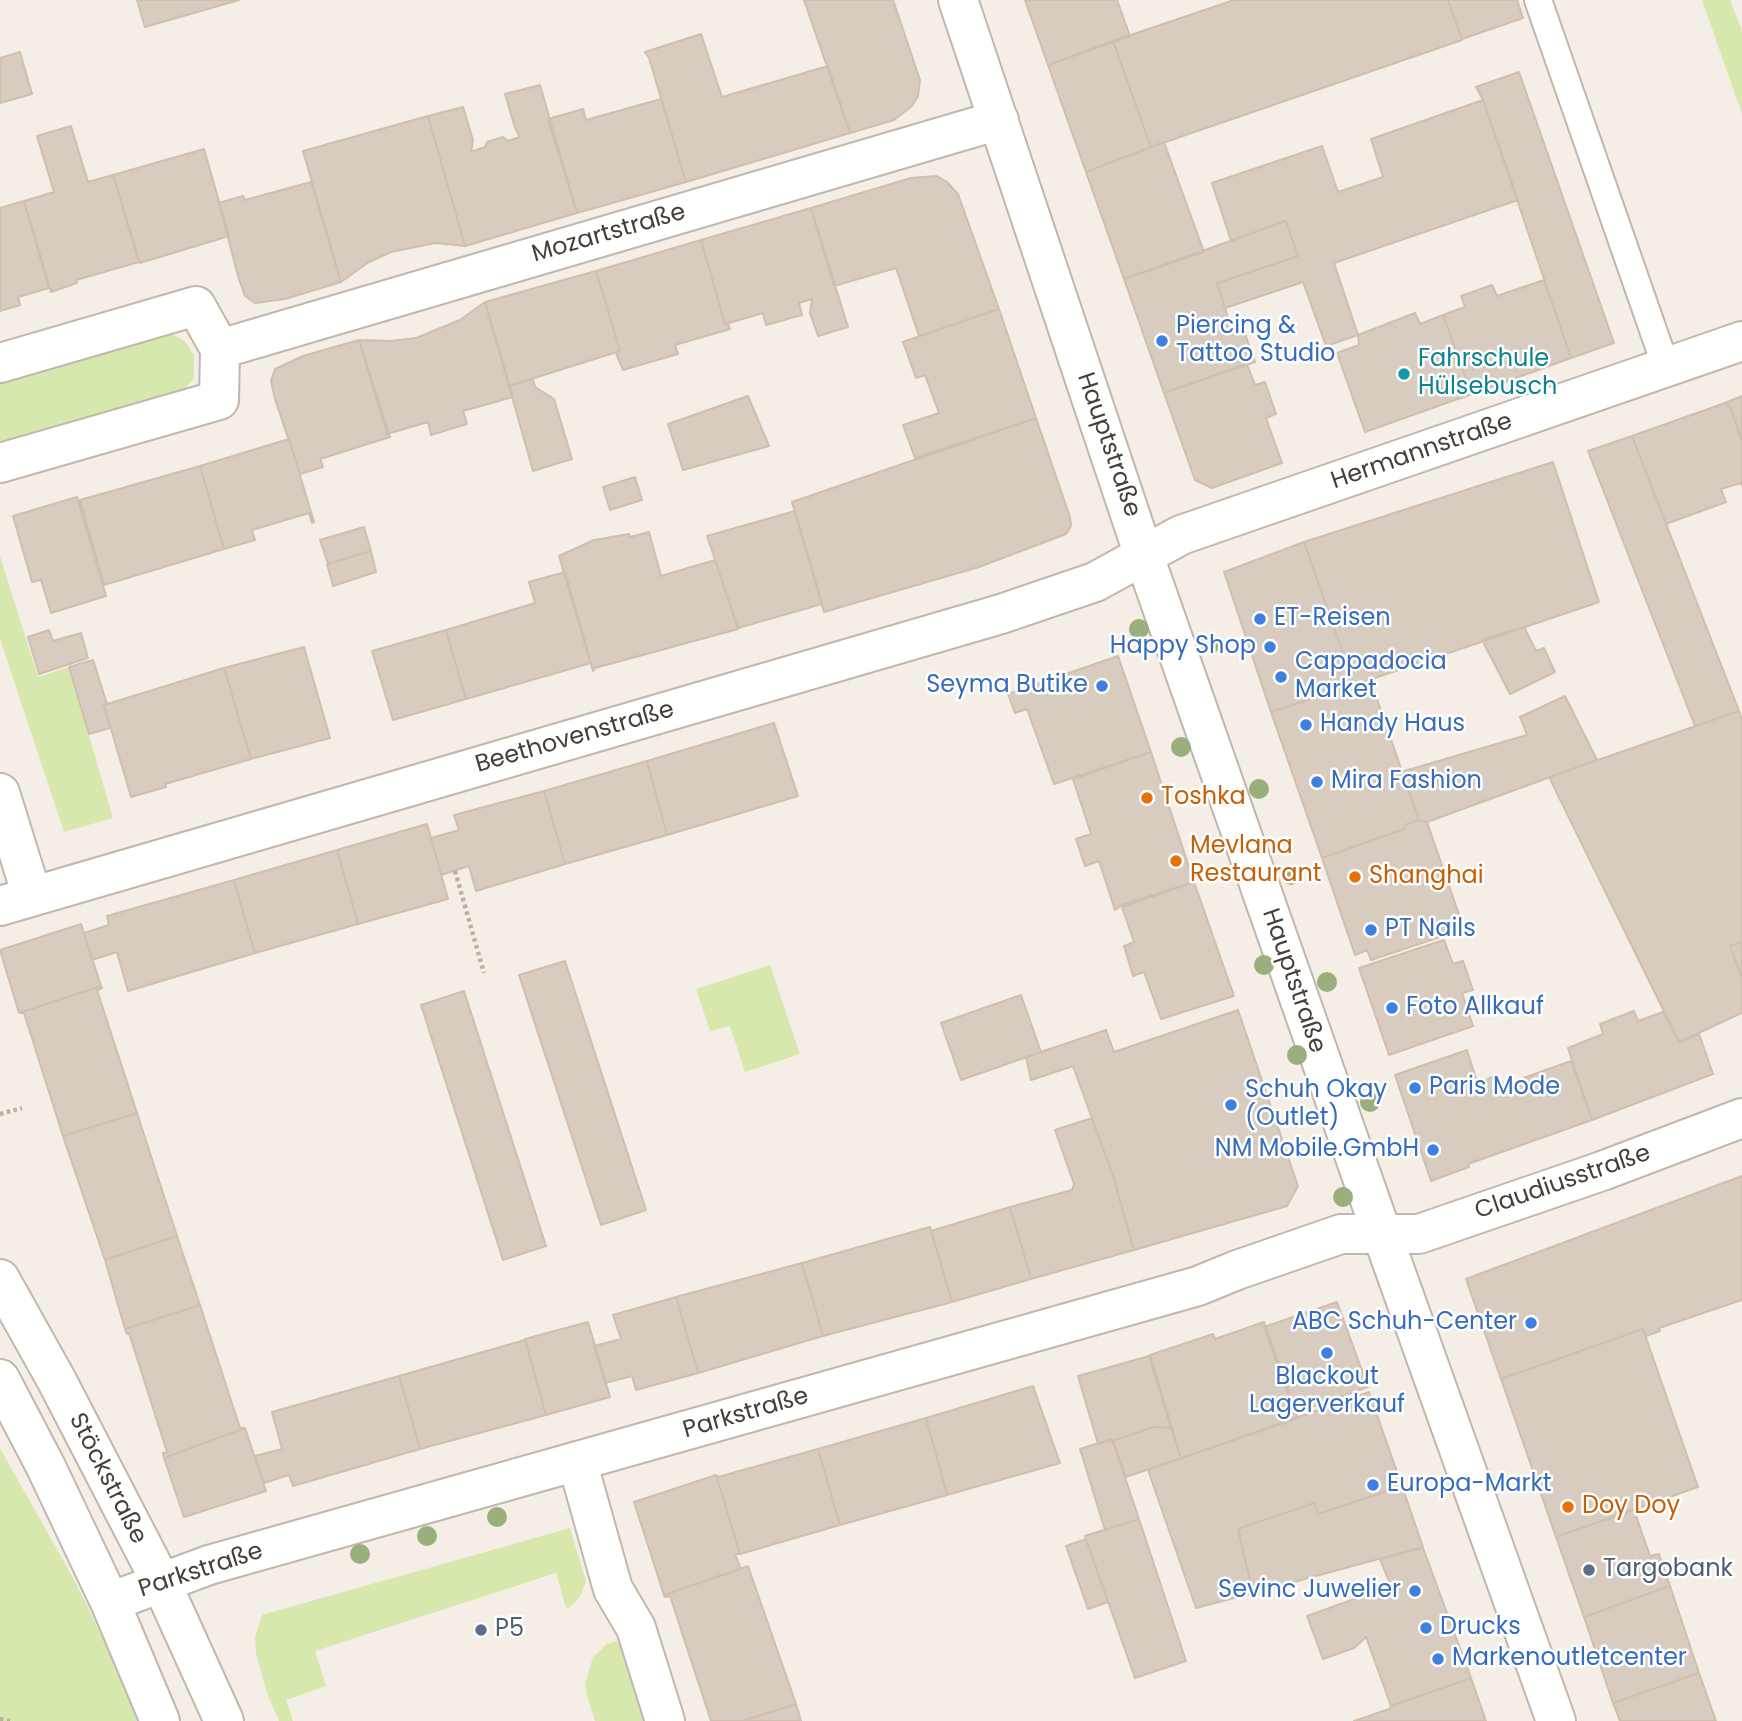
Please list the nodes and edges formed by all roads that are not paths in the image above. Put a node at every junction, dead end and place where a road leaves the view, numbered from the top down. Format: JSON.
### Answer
{"nodes":[{"id":1,"x":958,"y":0,"type":"edge"},
{"id":2,"x":1538,"y":0,"type":"edge"},
{"id":3,"x":999,"y":120,"type":"junction"},
{"id":4,"x":1742,"y":341,"type":"edge"},
{"id":5,"x":220,"y":349,"type":"junction"},
{"id":6,"x":0,"y":363,"type":"edge"},
{"id":7,"x":1666,"y":367,"type":"junction"},
{"id":8,"x":0,"y":463,"type":"edge"},
{"id":9,"x":1144,"y":556,"type":"junction"},
{"id":10,"x":0,"y":793,"type":"edge"},
{"id":11,"x":16,"y":901,"type":"edge"},
{"id":12,"x":1742,"y":1118,"type":"edge"},
{"id":13,"x":1382,"y":1234,"type":"junction"},
{"id":14,"x":0,"y":1279,"type":"edge"},
{"id":15,"x":0,"y":1379,"type":"edge"},
{"id":16,"x":577,"y":1461,"type":"junction"},
{"id":17,"x":160,"y":1582,"type":"junction"},
{"id":18,"x":110,"y":1602,"type":"junction"},
{"id":19,"x":160,"y":1721,"type":"edge"},
{"id":20,"x":224,"y":1721,"type":"edge"},
{"id":21,"x":665,"y":1721,"type":"edge"},
{"id":22,"x":1556,"y":1721,"type":"edge"}],
"edges":[{"from":1,"to":3,"type":"street","name":"Hauptstraße"},
{"from":2,"to":7,"type":"lane"},
{"from":3,"to":5,"type":"street","name":"Mozartstraße"},
{"from":3,"to":9,"type":"street","name":"Hauptstraße"},
{"from":4,"to":7,"type":"street","name":"Hermannstraße"},
{"from":5,"to":6,"type":"street"},
{"from":5,"to":8,"type":"street"},
{"from":7,"to":9,"type":"street","name":"Hermannstraße"},
{"from":9,"to":11,"type":"street","name":"Beethovenstraße"},
{"from":9,"to":13,"type":"street","name":"Hauptstraße"},
{"from":10,"to":11,"type":"street"},
{"from":12,"to":13,"type":"street","name":"Claudiusstraße"},
{"from":13,"to":16,"type":"street","name":"Parkstraße"},
{"from":13,"to":22,"type":"street","name":"Hauptstraße"},
{"from":14,"to":17,"type":"street","name":"Stöckstraße"},
{"from":15,"to":18,"type":"street","name":"Stöckstraße"},
{"from":16,"to":17,"type":"street","name":"Parkstraße"},
{"from":16,"to":21,"type":"street"},
{"from":17,"to":18,"type":"street","name":"Parkstraße"},
{"from":17,"to":20,"type":"street","name":"Stöckstraße"},
{"from":18,"to":19,"type":"street","name":"Stöckstraße"}]}
